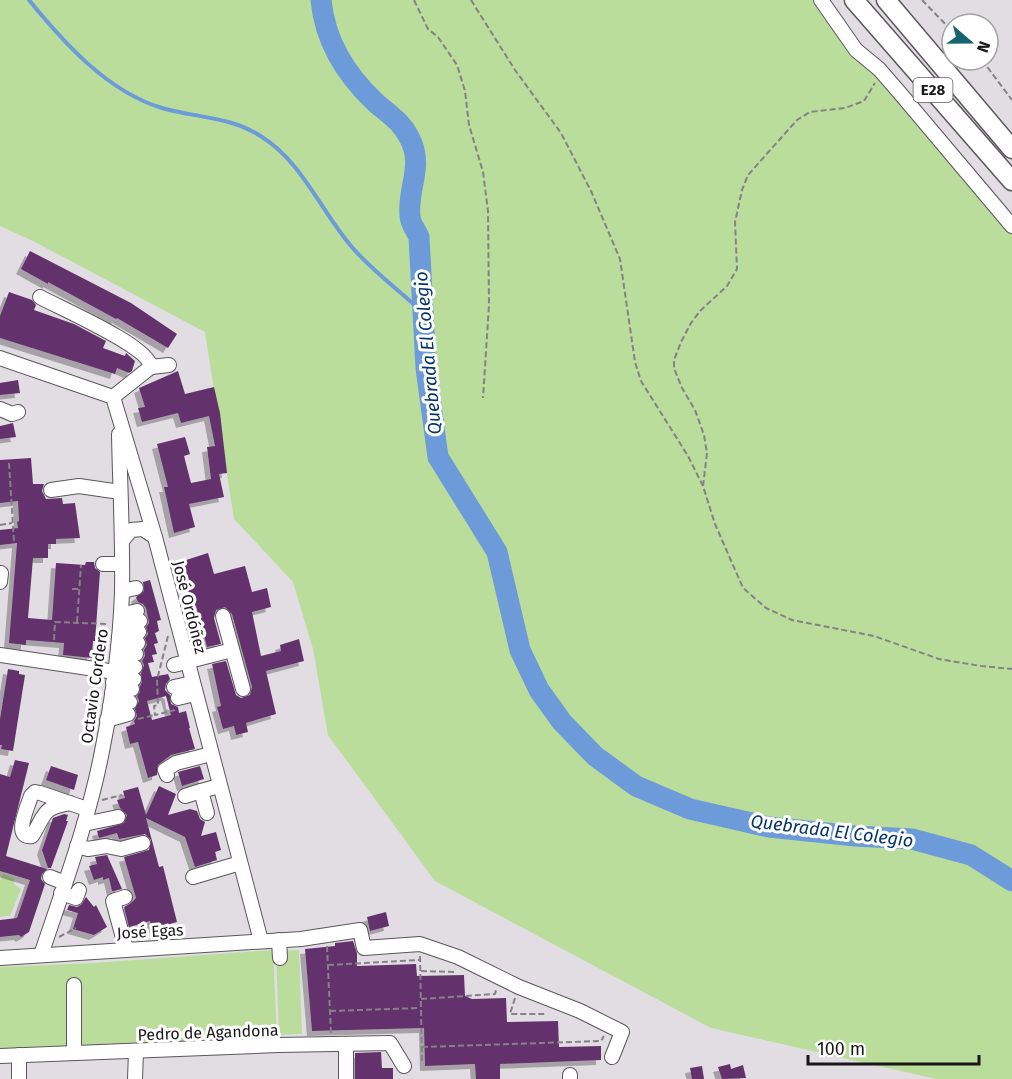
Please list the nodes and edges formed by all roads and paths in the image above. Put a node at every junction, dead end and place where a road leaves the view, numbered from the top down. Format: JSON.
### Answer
{"nodes":[{"id":1,"x":414,"y":0,"type":"edge"},
{"id":2,"x":471,"y":0,"type":"edge"},
{"id":3,"x":820,"y":0,"type":"edge"},
{"id":4,"x":854,"y":0,"type":"edge"},
{"id":5,"x":886,"y":0,"type":"edge"},
{"id":6,"x":922,"y":0,"type":"edge"},
{"id":7,"x":940,"y":19,"type":"edge"},
{"id":8,"x":881,"y":72,"type":"junction"},
{"id":9,"x":991,"y":72,"type":"edge"},
{"id":10,"x":1012,"y":100,"type":"edge"},
{"id":11,"x":1012,"y":149,"type":"edge"},
{"id":12,"x":1012,"y":181,"type":"edge"},
{"id":13,"x":1012,"y":226,"type":"edge"},
{"id":14,"x":40,"y":297,"type":"dead end"},
{"id":15,"x":0,"y":358,"type":"edge"},
{"id":16,"x":169,"y":365,"type":"dead end"},
{"id":17,"x":151,"y":367,"type":"junction"},
{"id":18,"x":113,"y":397,"type":"junction"},
{"id":19,"x":483,"y":398,"type":"dead end"},
{"id":20,"x":0,"y":409,"type":"edge"},
{"id":21,"x":18,"y":412,"type":"dead end"},
{"id":22,"x":118,"y":414,"type":"junction"},
{"id":23,"x":9,"y":463,"type":"dead end"},
{"id":24,"x":702,"y":486,"type":"junction"},
{"id":25,"x":51,"y":490,"type":"dead end"},
{"id":26,"x":120,"y":492,"type":"junction"},
{"id":27,"x":13,"y":523,"type":"junction"},
{"id":28,"x":0,"y":525,"type":"edge"},
{"id":29,"x":155,"y":537,"type":"junction"},
{"id":30,"x":122,"y":541,"type":"junction"},
{"id":31,"x":14,"y":542,"type":"dead end"},
{"id":32,"x":103,"y":564,"type":"dead end"},
{"id":33,"x":122,"y":564,"type":"junction"},
{"id":34,"x":81,"y":565,"type":"dead end"},
{"id":35,"x":72,"y":588,"type":"dead end"},
{"id":36,"x":79,"y":589,"type":"junction"},
{"id":37,"x":223,"y":616,"type":"dead end"},
{"id":38,"x":77,"y":623,"type":"junction"},
{"id":39,"x":54,"y":640,"type":"dead end"},
{"id":40,"x":232,"y":650,"type":"junction"},
{"id":41,"x":126,"y":651,"type":"junction"},
{"id":42,"x":0,"y":655,"type":"edge"},
{"id":43,"x":1012,"y":669,"type":"edge"},
{"id":44,"x":183,"y":680,"type":"junction"},
{"id":45,"x":243,"y":689,"type":"dead end"},
{"id":46,"x":155,"y":715,"type":"dead end"},
{"id":47,"x":107,"y":720,"type":"junction"},
{"id":48,"x":211,"y":754,"type":"junction"},
{"id":49,"x":167,"y":775,"type":"dead end"},
{"id":50,"x":218,"y":783,"type":"junction"},
{"id":51,"x":122,"y":795,"type":"dead end"},
{"id":52,"x":82,"y":809,"type":"junction"},
{"id":53,"x":226,"y":812,"type":"junction"},
{"id":54,"x":207,"y":813,"type":"dead end"},
{"id":55,"x":118,"y":815,"type":"dead end"},
{"id":56,"x":212,"y":827,"type":"dead end"},
{"id":57,"x":143,"y":843,"type":"dead end"},
{"id":58,"x":77,"y":846,"type":"junction"},
{"id":59,"x":240,"y":863,"type":"junction"},
{"id":60,"x":193,"y":877,"type":"dead end"},
{"id":61,"x":50,"y":878,"type":"dead end"},
{"id":62,"x":79,"y":890,"type":"dead end"},
{"id":63,"x":58,"y":892,"type":"junction"},
{"id":64,"x":125,"y":897,"type":"dead end"},
{"id":65,"x":326,"y":935,"type":"junction"},
{"id":66,"x":279,"y":940,"type":"junction"},
{"id":67,"x":261,"y":941,"type":"junction"},
{"id":68,"x":420,"y":944,"type":"junction"},
{"id":69,"x":126,"y":950,"type":"junction"},
{"id":70,"x":41,"y":955,"type":"junction"},
{"id":71,"x":459,"y":957,"type":"junction"},
{"id":72,"x":0,"y":958,"type":"edge"},
{"id":73,"x":280,"y":958,"type":"dead end"},
{"id":74,"x":420,"y":960,"type":"junction"},
{"id":75,"x":328,"y":965,"type":"junction"},
{"id":76,"x":421,"y":971,"type":"junction"},
{"id":77,"x":501,"y":978,"type":"junction"},
{"id":78,"x":74,"y":985,"type":"dead end"},
{"id":79,"x":519,"y":987,"type":"junction"},
{"id":80,"x":421,"y":999,"type":"junction"},
{"id":81,"x":551,"y":1001,"type":"junction"},
{"id":82,"x":421,"y":1008,"type":"junction"},
{"id":83,"x":330,"y":1011,"type":"junction"},
{"id":84,"x":607,"y":1025,"type":"junction"},
{"id":85,"x":331,"y":1033,"type":"dead end"},
{"id":86,"x":346,"y":1044,"type":"junction"},
{"id":87,"x":422,"y":1047,"type":"junction"},
{"id":88,"x":136,"y":1051,"type":"junction"},
{"id":89,"x":74,"y":1053,"type":"junction"},
{"id":90,"x":20,"y":1055,"type":"junction"},
{"id":91,"x":0,"y":1056,"type":"edge"},
{"id":92,"x":612,"y":1057,"type":"dead end"},
{"id":93,"x":422,"y":1063,"type":"dead end"},
{"id":94,"x":404,"y":1066,"type":"dead end"},
{"id":95,"x":19,"y":1079,"type":"edge"},
{"id":96,"x":135,"y":1079,"type":"edge"},
{"id":97,"x":346,"y":1079,"type":"edge"}],
"edges":[{"from":1,"to":19,"type":"path"},
{"from":2,"to":24,"type":"path"},
{"from":3,"to":8,"type":"street"},
{"from":4,"to":12,"type":"main road","number":"E28"},
{"from":5,"to":11,"type":"main road","number":"E28"},
{"from":6,"to":7,"type":"path"},
{"from":8,"to":13,"type":"street"},
{"from":8,"to":24,"type":"path"},
{"from":9,"to":10,"type":"path"},
{"from":14,"to":17,"type":"street"},
{"from":15,"to":18,"type":"street"},
{"from":16,"to":17,"type":"street"},
{"from":17,"to":18,"type":"street"},
{"from":18,"to":22,"type":"street","name":"José Ordóñez"},
{"from":20,"to":21,"type":"street"},
{"from":22,"to":26,"type":"street","name":"Octavio Cordero"},
{"from":22,"to":29,"type":"street","name":"José Ordóñez"},
{"from":23,"to":27,"type":"path"},
{"from":24,"to":43,"type":"path"},
{"from":25,"to":26,"type":"street"},
{"from":26,"to":30,"type":"street","name":"Octavio Cordero"},
{"from":27,"to":28,"type":"path"},
{"from":27,"to":31,"type":"path"},
{"from":29,"to":30,"type":"street"},
{"from":29,"to":44,"type":"street","name":"José Ordóñez"},
{"from":30,"to":33,"type":"street","name":"Octavio Cordero"},
{"from":32,"to":33,"type":"street"},
{"from":33,"to":41,"type":"street","name":"Octavio Cordero"},
{"from":34,"to":36,"type":"path"},
{"from":35,"to":36,"type":"path"},
{"from":36,"to":38,"type":"path"},
{"from":37,"to":40,"type":"street"},
{"from":38,"to":39,"type":"path"},
{"from":38,"to":41,"type":"path"},
{"from":40,"to":44,"type":"street"},
{"from":40,"to":45,"type":"street"},
{"from":41,"to":42,"type":"street"},
{"from":41,"to":46,"type":"path"},
{"from":41,"to":47,"type":"street","name":"Octavio Cordero"},
{"from":41,"to":47,"type":"street"},
{"from":44,"to":48,"type":"street","name":"José Ordóñez"},
{"from":47,"to":52,"type":"street","name":"Octavio Cordero"},
{"from":48,"to":49,"type":"street"},
{"from":48,"to":50,"type":"street","name":"José Ordóñez"},
{"from":50,"to":53,"type":"street","name":"José Ordóñez"},
{"from":50,"to":54,"type":"street"},
{"from":51,"to":52,"type":"path"},
{"from":52,"to":55,"type":"street"},
{"from":52,"to":58,"type":"street","name":"Octavio Cordero"},
{"from":53,"to":56,"type":"street"},
{"from":53,"to":59,"type":"street","name":"José Ordóñez"},
{"from":57,"to":58,"type":"street"},
{"from":58,"to":63,"type":"street","name":"Octavio Cordero"},
{"from":59,"to":60,"type":"street"},
{"from":59,"to":67,"type":"street","name":"José Ordóñez"},
{"from":61,"to":63,"type":"street"},
{"from":62,"to":63,"type":"street"},
{"from":63,"to":70,"type":"street","name":"Octavio Cordero"},
{"from":64,"to":69,"type":"street"},
{"from":65,"to":66,"type":"street","name":"José Egas"},
{"from":65,"to":68,"type":"street","name":"José Egas"},
{"from":65,"to":75,"type":"path"},
{"from":66,"to":67,"type":"street","name":"José Egas"},
{"from":66,"to":73,"type":"street"},
{"from":67,"to":69,"type":"street","name":"José Egas"},
{"from":68,"to":71,"type":"street"},
{"from":68,"to":74,"type":"path"},
{"from":69,"to":70,"type":"street","name":"José Egas"},
{"from":70,"to":72,"type":"street","name":"José Egas"},
{"from":71,"to":76,"type":"path"},
{"from":71,"to":77,"type":"street"},
{"from":74,"to":75,"type":"path"},
{"from":74,"to":76,"type":"path"},
{"from":75,"to":83,"type":"path"},
{"from":76,"to":80,"type":"path"},
{"from":77,"to":79,"type":"street"},
{"from":77,"to":80,"type":"path"},
{"from":78,"to":89,"type":"street"},
{"from":79,"to":81,"type":"street"},
{"from":79,"to":81,"type":"path"},
{"from":80,"to":82,"type":"path"},
{"from":81,"to":84,"type":"street"},
{"from":82,"to":83,"type":"path"},
{"from":82,"to":87,"type":"path"},
{"from":83,"to":85,"type":"path"},
{"from":84,"to":87,"type":"path"},
{"from":84,"to":92,"type":"street"},
{"from":86,"to":88,"type":"street","name":"Pedro de Agandona"},
{"from":86,"to":94,"type":"street","name":"Pedro de Agandona"},
{"from":86,"to":97,"type":"street"},
{"from":87,"to":93,"type":"path"},
{"from":88,"to":89,"type":"street","name":"Pedro de Agandona"},
{"from":88,"to":96,"type":"street"},
{"from":89,"to":90,"type":"street","name":"Pedro de Agandona"},
{"from":90,"to":91,"type":"street","name":"Pedro de Agandona"},
{"from":90,"to":95,"type":"street"}]}
